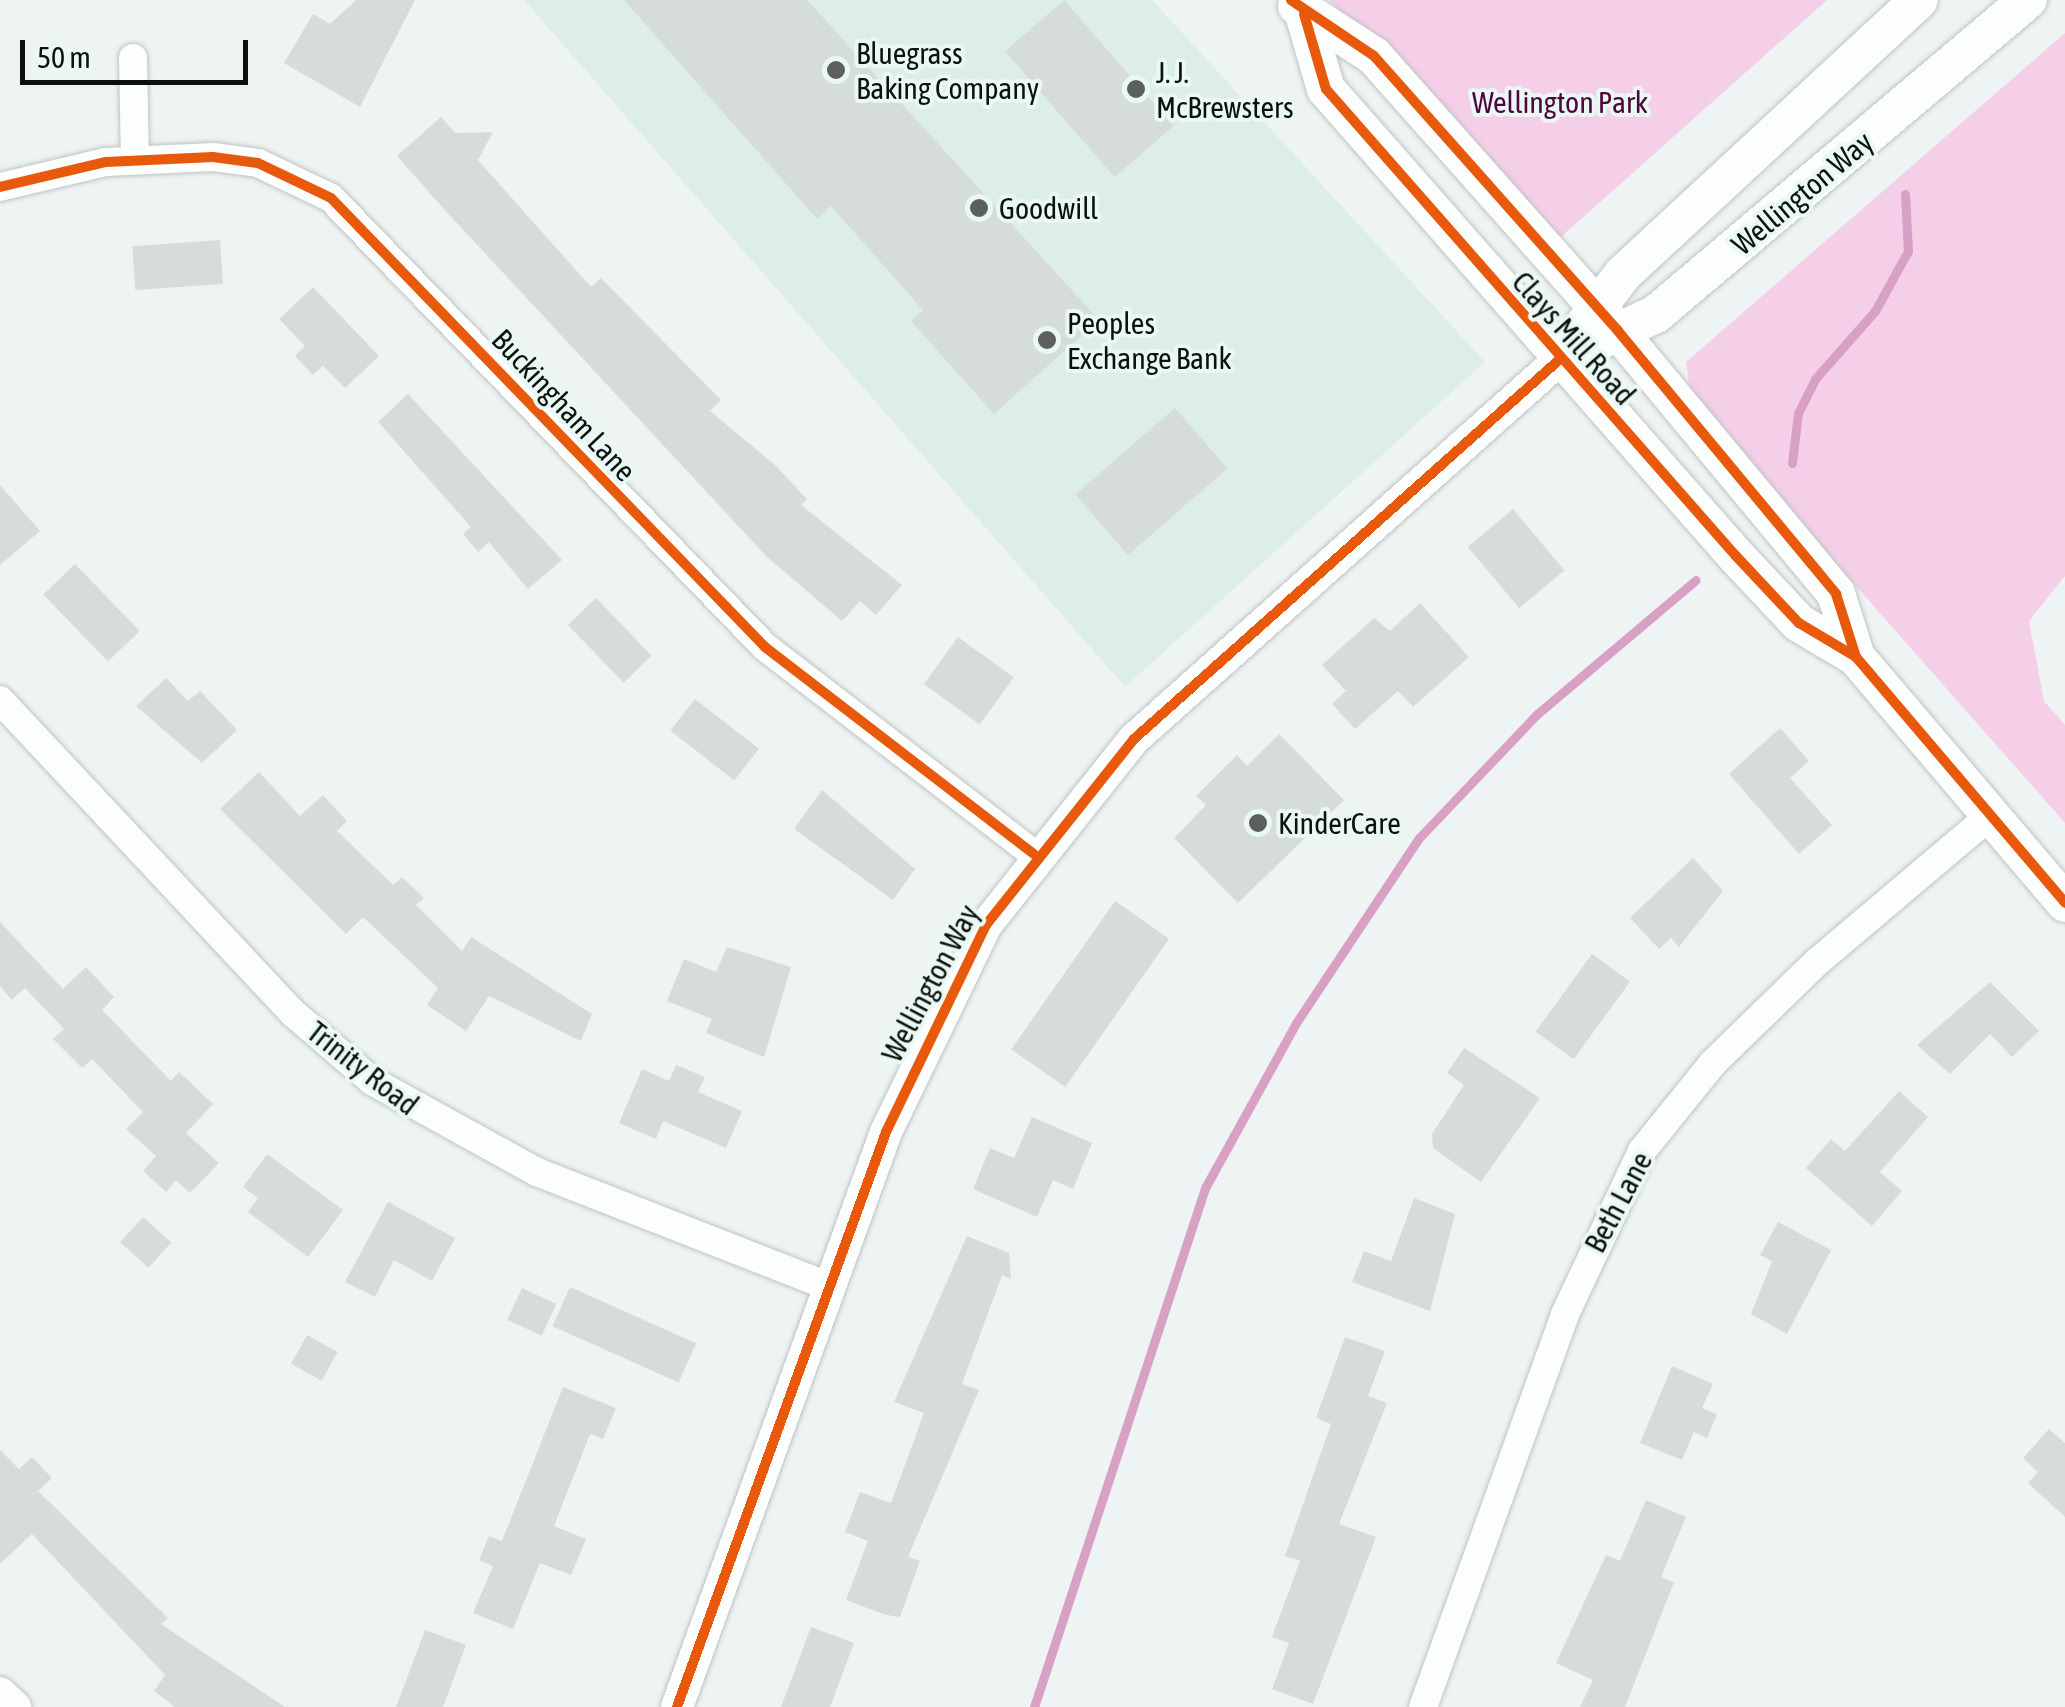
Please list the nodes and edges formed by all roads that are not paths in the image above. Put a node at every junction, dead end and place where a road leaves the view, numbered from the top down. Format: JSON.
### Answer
{"nodes":[{"id":1,"x":1919,"y":0,"type":"edge"},
{"id":2,"x":2028,"y":0,"type":"edge"},
{"id":3,"x":1298,"y":7,"type":"edge"},
{"id":4,"x":133,"y":58,"type":"dead end"},
{"id":5,"x":135,"y":160,"type":"junction"},
{"id":6,"x":0,"y":188,"type":"edge"},
{"id":7,"x":1608,"y":319,"type":"junction"},
{"id":8,"x":1559,"y":360,"type":"junction"},
{"id":9,"x":1856,"y":657,"type":"junction"},
{"id":10,"x":0,"y":700,"type":"edge"},
{"id":11,"x":1991,"y":816,"type":"junction"},
{"id":12,"x":1034,"y":854,"type":"junction"},
{"id":13,"x":2065,"y":904,"type":"edge"},
{"id":14,"x":830,"y":1287,"type":"junction"},
{"id":15,"x":0,"y":1693,"type":"edge"},
{"id":16,"x":14,"y":1707,"type":"edge"},
{"id":17,"x":676,"y":1707,"type":"edge"},
{"id":18,"x":1423,"y":1707,"type":"edge"}],
"edges":[{"from":1,"to":7,"type":"main road","name":"Wellington Way"},
{"from":2,"to":7,"type":"main road","name":"Wellington Way"},
{"from":3,"to":7,"type":"main road","name":"Clays Mill Road"},
{"from":3,"to":8,"type":"main road","name":"Clays Mill Road"},
{"from":4,"to":5,"type":"street"},
{"from":5,"to":6,"type":"street","name":"Buckingham Lane"},
{"from":5,"to":12,"type":"street","name":"Buckingham Lane"},
{"from":7,"to":8,"type":"main road","name":"Wellington Way"},
{"from":7,"to":9,"type":"main road","name":"Clays Mill Road"},
{"from":8,"to":9,"type":"main road","name":"Clays Mill Road"},
{"from":8,"to":12,"type":"street","name":"Wellington Way"},
{"from":9,"to":11,"type":"main road","name":"Clays Mill Road"},
{"from":10,"to":14,"type":"street","name":"Trinity Road"},
{"from":11,"to":13,"type":"main road","name":"Clays Mill Road"},
{"from":11,"to":18,"type":"street","name":"Beth Lane"},
{"from":12,"to":14,"type":"street","name":"Wellington Way"},
{"from":14,"to":17,"type":"street","name":"Wellington Way"},
{"from":15,"to":16,"type":"street"}]}
